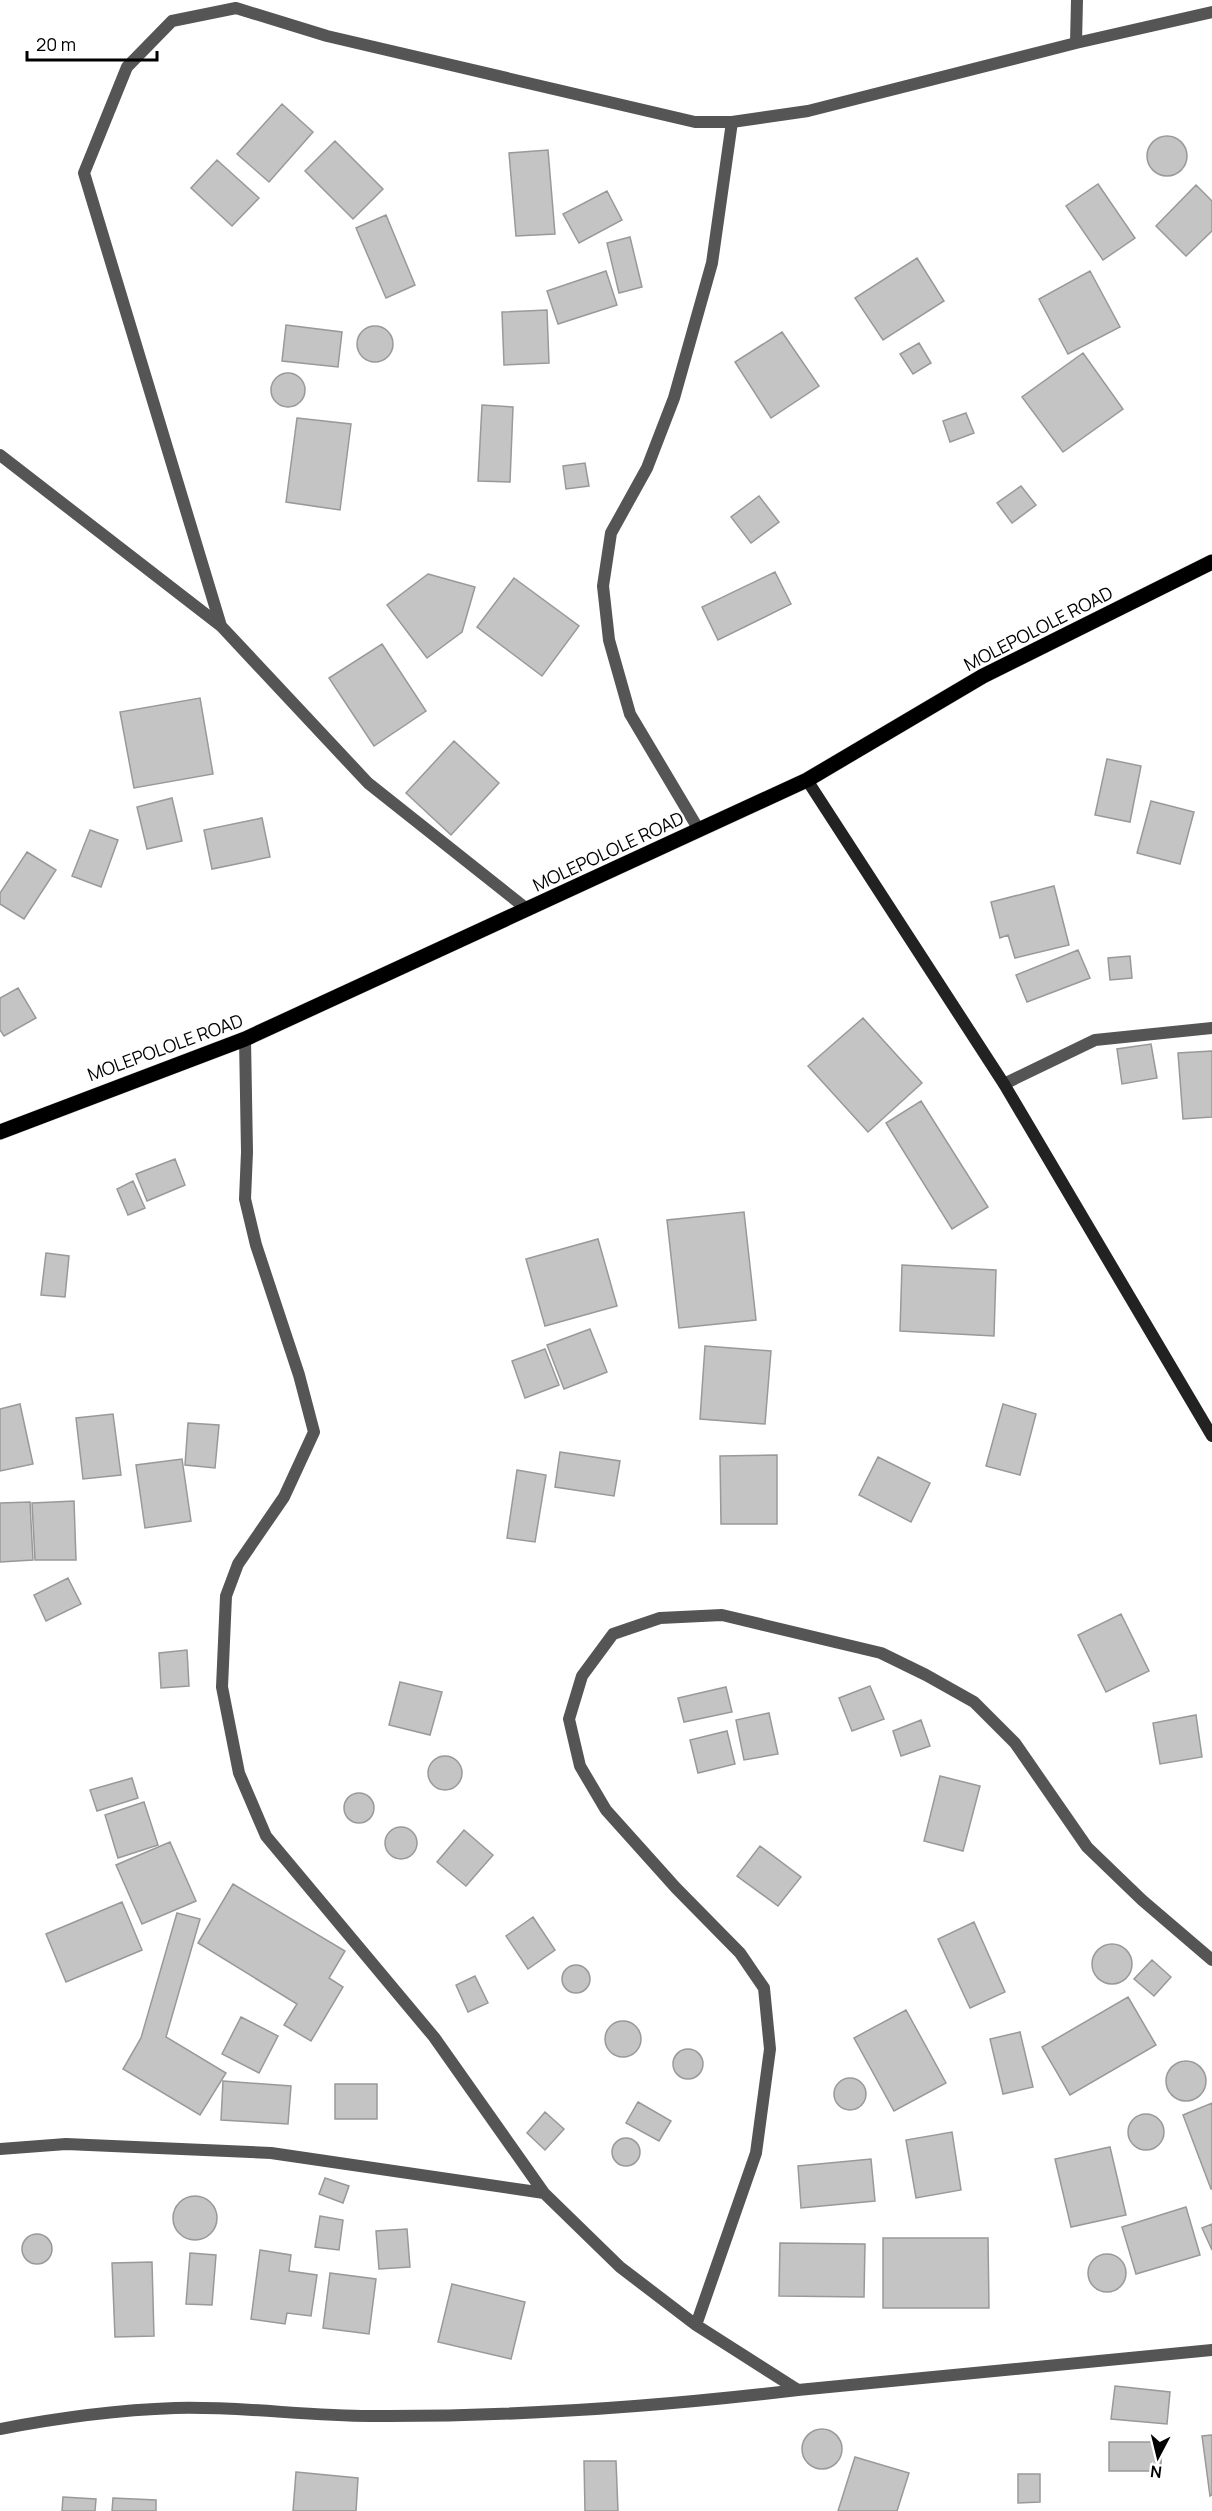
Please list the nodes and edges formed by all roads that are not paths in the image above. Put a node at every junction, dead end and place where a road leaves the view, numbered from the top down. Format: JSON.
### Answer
{"nodes":[{"id":1,"x":1077,"y":0,"type":"edge"},
{"id":2,"x":1212,"y":12,"type":"edge"},
{"id":3,"x":1076,"y":43,"type":"junction"},
{"id":4,"x":732,"y":122,"type":"junction"},
{"id":5,"x":0,"y":455,"type":"edge"},
{"id":6,"x":1212,"y":562,"type":"edge"},
{"id":7,"x":221,"y":626,"type":"junction"},
{"id":8,"x":807,"y":780,"type":"junction"},
{"id":9,"x":699,"y":830,"type":"junction"},
{"id":10,"x":528,"y":910,"type":"junction"},
{"id":11,"x":1212,"y":1028,"type":"edge"},
{"id":12,"x":245,"y":1039,"type":"junction"},
{"id":13,"x":1004,"y":1084,"type":"junction"},
{"id":14,"x":0,"y":1132,"type":"edge"},
{"id":15,"x":1212,"y":1436,"type":"edge"},
{"id":16,"x":1212,"y":1960,"type":"edge"},
{"id":17,"x":0,"y":2149,"type":"edge"},
{"id":18,"x":544,"y":2193,"type":"junction"},
{"id":19,"x":696,"y":2325,"type":"junction"},
{"id":20,"x":1212,"y":2350,"type":"edge"},
{"id":21,"x":798,"y":2390,"type":"junction"},
{"id":22,"x":0,"y":2429,"type":"edge"}],
"edges":[{"from":1,"to":3,"type":"street"},
{"from":2,"to":3,"type":"street"},
{"from":3,"to":4,"type":"street"},
{"from":4,"to":7,"type":"street"},
{"from":4,"to":9,"type":"street"},
{"from":5,"to":7,"type":"street"},
{"from":6,"to":8,"type":"main road","name":"MOLEPOLOLE ROAD"},
{"from":7,"to":10,"type":"street"},
{"from":8,"to":9,"type":"main road","name":"MOLEPOLOLE ROAD"},
{"from":8,"to":13,"type":"street"},
{"from":9,"to":10,"type":"main road","name":"MOLEPOLOLE ROAD"},
{"from":10,"to":12,"type":"main road","name":"MOLEPOLOLE ROAD"},
{"from":11,"to":13,"type":"street"},
{"from":12,"to":14,"type":"main road","name":"MOLEPOLOLE ROAD"},
{"from":12,"to":18,"type":"street"},
{"from":13,"to":15,"type":"street"},
{"from":16,"to":19,"type":"street"},
{"from":17,"to":18,"type":"street"},
{"from":18,"to":19,"type":"street"},
{"from":19,"to":21,"type":"street"},
{"from":20,"to":21,"type":"street"},
{"from":21,"to":22,"type":"street"}]}
